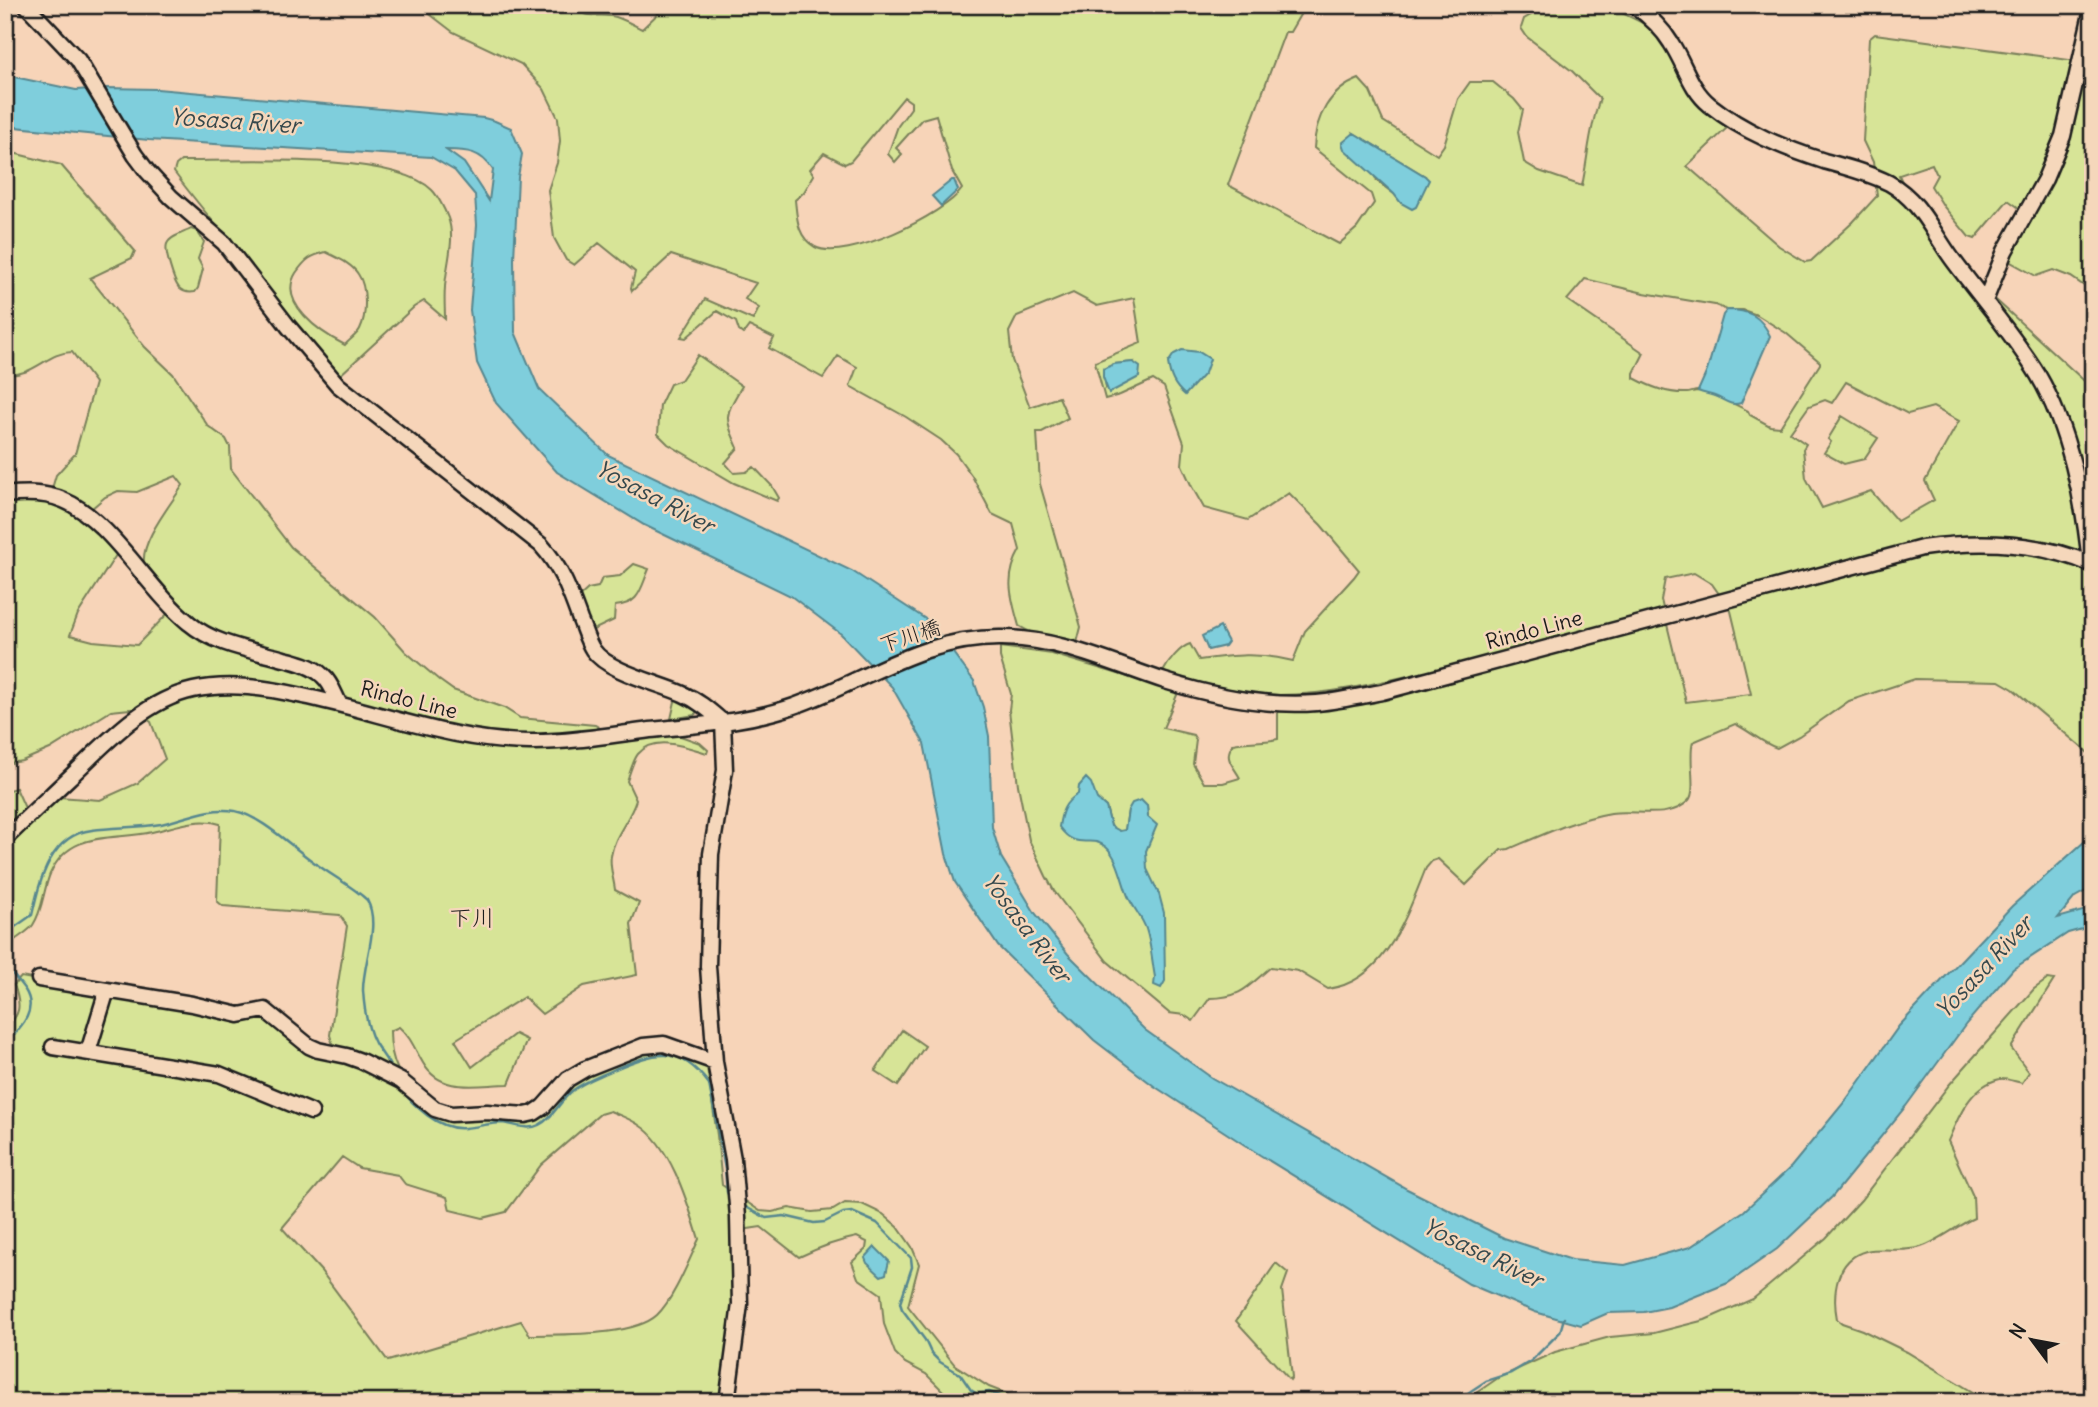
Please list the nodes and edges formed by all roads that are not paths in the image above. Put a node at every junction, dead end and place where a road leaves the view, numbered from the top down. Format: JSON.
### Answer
{"nodes":[{"id":1,"x":26,"y":5,"type":"edge"},
{"id":2,"x":1634,"y":5,"type":"edge"},
{"id":3,"x":2093,"y":5,"type":"edge"},
{"id":4,"x":1985,"y":301,"type":"junction"},
{"id":5,"x":5,"y":495,"type":"edge"},
{"id":6,"x":2091,"y":564,"type":"edge"},
{"id":7,"x":985,"y":639,"type":"joint"},
{"id":8,"x":850,"y":681,"type":"joint"},
{"id":9,"x":339,"y":703,"type":"junction"},
{"id":10,"x":723,"y":722,"type":"junction"},
{"id":11,"x":5,"y":839,"type":"edge"},
{"id":12,"x":39,"y":979,"type":"dead end"},
{"id":13,"x":107,"y":990,"type":"junction"},
{"id":14,"x":53,"y":1047,"type":"dead end"},
{"id":15,"x":88,"y":1052,"type":"junction"},
{"id":16,"x":715,"y":1062,"type":"junction"},
{"id":17,"x":311,"y":1112,"type":"dead end"},
{"id":18,"x":727,"y":1402,"type":"edge"}],
"edges":[{"from":1,"to":10,"type":"street"},
{"from":2,"to":4,"type":"street"},
{"from":3,"to":4,"type":"street"},
{"from":4,"to":6,"type":"street"},
{"from":5,"to":9,"type":"street"},
{"from":6,"to":7,"type":"street","name":"Rindo Line"},
{"from":7,"to":8,"type":"street","name":"下川橋"},
{"from":8,"to":10,"type":"street","name":"Rindo Line"},
{"from":9,"to":10,"type":"street","name":"Rindo Line"},
{"from":9,"to":11,"type":"street","name":"Rindo Line"},
{"from":10,"to":16,"type":"street"},
{"from":12,"to":13,"type":"street"},
{"from":13,"to":15,"type":"street"},
{"from":13,"to":16,"type":"street"},
{"from":14,"to":15,"type":"street"},
{"from":15,"to":17,"type":"street"},
{"from":16,"to":18,"type":"street"}]}
